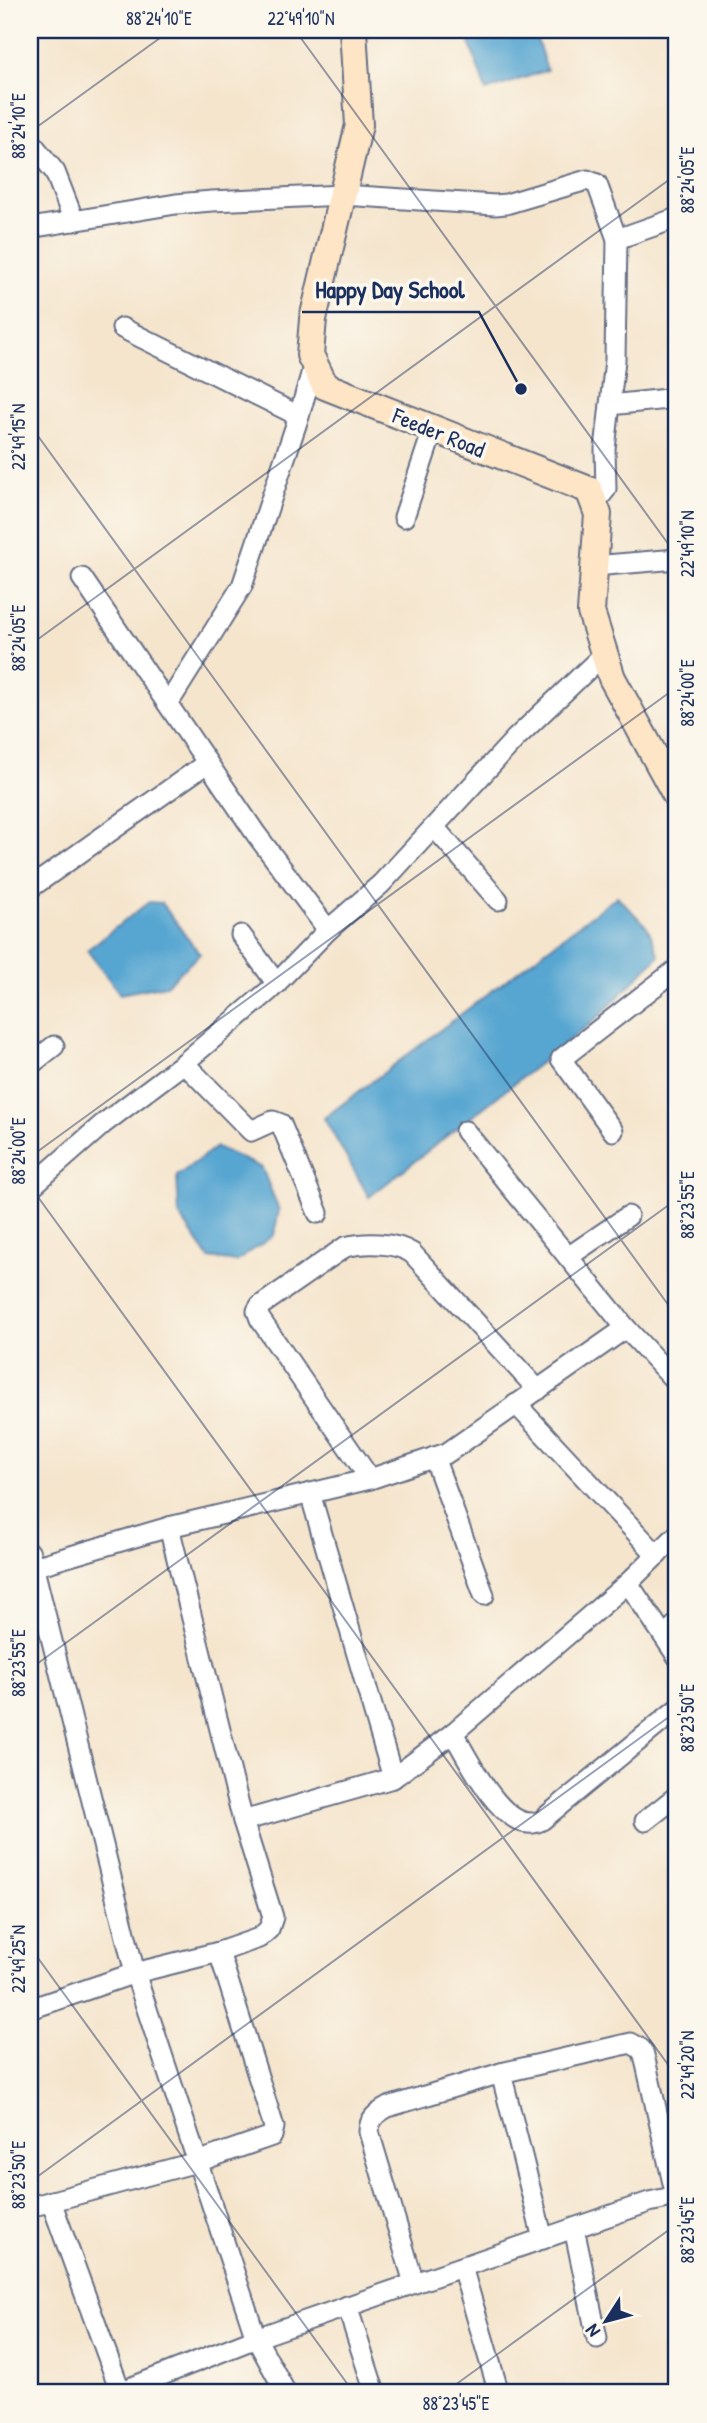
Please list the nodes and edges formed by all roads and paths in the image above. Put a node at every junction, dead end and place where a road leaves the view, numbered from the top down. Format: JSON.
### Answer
{"nodes":[{"id":1,"x":352,"y":30,"type":"edge"},
{"id":2,"x":30,"y":141,"type":"edge"},
{"id":3,"x":344,"y":195,"type":"junction"},
{"id":4,"x":677,"y":218,"type":"edge"},
{"id":5,"x":74,"y":221,"type":"junction"},
{"id":6,"x":30,"y":228,"type":"edge"},
{"id":7,"x":617,"y":239,"type":"junction"},
{"id":8,"x":122,"y":328,"type":"dead end"},
{"id":9,"x":314,"y":364,"type":"junction"},
{"id":10,"x":677,"y":398,"type":"edge"},
{"id":11,"x":610,"y":405,"type":"junction"},
{"id":12,"x":299,"y":416,"type":"junction"},
{"id":13,"x":433,"y":430,"type":"junction"},
{"id":14,"x":594,"y":504,"type":"junction"},
{"id":15,"x":404,"y":517,"type":"dead end"},
{"id":16,"x":677,"y":559,"type":"edge"},
{"id":17,"x":594,"y":566,"type":"junction"},
{"id":18,"x":82,"y":578,"type":"dead end"},
{"id":19,"x":604,"y":654,"type":"junction"},
{"id":20,"x":168,"y":704,"type":"junction"},
{"id":21,"x":207,"y":763,"type":"junction"},
{"id":22,"x":677,"y":797,"type":"edge"},
{"id":23,"x":434,"y":827,"type":"junction"},
{"id":24,"x":30,"y":888,"type":"edge"},
{"id":25,"x":498,"y":900,"type":"dead end"},
{"id":26,"x":328,"y":930,"type":"junction"},
{"id":27,"x":241,"y":935,"type":"dead end"},
{"id":28,"x":677,"y":969,"type":"edge"},
{"id":29,"x":276,"y":984,"type":"junction"},
{"id":30,"x":54,"y":1046,"type":"dead end"},
{"id":31,"x":184,"y":1063,"type":"junction"},
{"id":32,"x":30,"y":1065,"type":"edge"},
{"id":33,"x":465,"y":1131,"type":"dead end"},
{"id":34,"x":613,"y":1131,"type":"dead end"},
{"id":35,"x":30,"y":1188,"type":"edge"},
{"id":36,"x":318,"y":1213,"type":"dead end"},
{"id":37,"x":628,"y":1216,"type":"dead end"},
{"id":38,"x":568,"y":1257,"type":"junction"},
{"id":39,"x":626,"y":1328,"type":"junction"},
{"id":40,"x":677,"y":1383,"type":"edge"},
{"id":41,"x":538,"y":1390,"type":"junction"},
{"id":42,"x":516,"y":1404,"type":"junction"},
{"id":43,"x":434,"y":1457,"type":"junction"},
{"id":44,"x":370,"y":1479,"type":"junction"},
{"id":45,"x":310,"y":1493,"type":"junction"},
{"id":46,"x":169,"y":1527,"type":"junction"},
{"id":47,"x":677,"y":1535,"type":"edge"},
{"id":48,"x":657,"y":1555,"type":"junction"},
{"id":49,"x":31,"y":1562,"type":"edge"},
{"id":50,"x":628,"y":1583,"type":"junction"},
{"id":51,"x":484,"y":1595,"type":"dead end"},
{"id":52,"x":671,"y":1630,"type":"edge"},
{"id":53,"x":677,"y":1656,"type":"edge"},
{"id":54,"x":677,"y":1709,"type":"edge"},
{"id":55,"x":453,"y":1733,"type":"junction"},
{"id":56,"x":393,"y":1778,"type":"junction"},
{"id":57,"x":677,"y":1796,"type":"edge"},
{"id":58,"x":243,"y":1821,"type":"junction"},
{"id":59,"x":645,"y":1821,"type":"dead end"},
{"id":60,"x":219,"y":1952,"type":"junction"},
{"id":61,"x":135,"y":1973,"type":"junction"},
{"id":62,"x":30,"y":2009,"type":"edge"},
{"id":63,"x":500,"y":2073,"type":"junction"},
{"id":64,"x":197,"y":2162,"type":"junction"},
{"id":65,"x":677,"y":2198,"type":"edge"},
{"id":66,"x":51,"y":2201,"type":"junction"},
{"id":67,"x":30,"y":2207,"type":"edge"},
{"id":68,"x":574,"y":2228,"type":"junction"},
{"id":69,"x":543,"y":2239,"type":"junction"},
{"id":70,"x":462,"y":2267,"type":"junction"},
{"id":71,"x":414,"y":2283,"type":"junction"},
{"id":72,"x":347,"y":2306,"type":"junction"},
{"id":73,"x":256,"y":2338,"type":"junction"},
{"id":74,"x":597,"y":2339,"type":"dead end"},
{"id":75,"x":120,"y":2393,"type":"edge"},
{"id":76,"x":286,"y":2393,"type":"edge"},
{"id":77,"x":375,"y":2393,"type":"edge"},
{"id":78,"x":499,"y":2393,"type":"edge"}],
"edges":[{"from":1,"to":3,"type":"street"},
{"from":2,"to":5,"type":"street"},
{"from":3,"to":5,"type":"street"},
{"from":3,"to":7,"type":"street"},
{"from":3,"to":9,"type":"street"},
{"from":4,"to":7,"type":"street"},
{"from":5,"to":6,"type":"street"},
{"from":7,"to":11,"type":"street"},
{"from":8,"to":12,"type":"street"},
{"from":9,"to":12,"type":"street"},
{"from":9,"to":13,"type":"street","name":"Feeder Road"},
{"from":10,"to":11,"type":"street"},
{"from":11,"to":14,"type":"street"},
{"from":12,"to":20,"type":"street"},
{"from":13,"to":14,"type":"street","name":"Feeder Road"},
{"from":13,"to":15,"type":"street"},
{"from":14,"to":17,"type":"street"},
{"from":16,"to":17,"type":"street"},
{"from":17,"to":19,"type":"street"},
{"from":18,"to":20,"type":"street"},
{"from":19,"to":22,"type":"street"},
{"from":19,"to":23,"type":"street"},
{"from":20,"to":21,"type":"street"},
{"from":21,"to":24,"type":"street"},
{"from":21,"to":26,"type":"street"},
{"from":23,"to":25,"type":"street"},
{"from":23,"to":26,"type":"street"},
{"from":26,"to":29,"type":"street"},
{"from":27,"to":29,"type":"street"},
{"from":28,"to":34,"type":"street"},
{"from":29,"to":31,"type":"street"},
{"from":30,"to":32,"type":"street"},
{"from":31,"to":35,"type":"street"},
{"from":31,"to":36,"type":"street"},
{"from":33,"to":38,"type":"street"},
{"from":37,"to":38,"type":"street"},
{"from":38,"to":39,"type":"street"},
{"from":39,"to":40,"type":"street"},
{"from":39,"to":41,"type":"street"},
{"from":41,"to":42,"type":"street"},
{"from":41,"to":44,"type":"street"},
{"from":42,"to":43,"type":"street"},
{"from":42,"to":48,"type":"street"},
{"from":43,"to":44,"type":"street"},
{"from":43,"to":51,"type":"street"},
{"from":44,"to":45,"type":"street"},
{"from":45,"to":46,"type":"street"},
{"from":45,"to":56,"type":"street"},
{"from":46,"to":49,"type":"street"},
{"from":46,"to":58,"type":"street"},
{"from":47,"to":48,"type":"street"},
{"from":48,"to":50,"type":"street"},
{"from":49,"to":61,"type":"street"},
{"from":50,"to":52,"type":"street"},
{"from":50,"to":55,"type":"street"},
{"from":52,"to":53,"type":"street"},
{"from":54,"to":55,"type":"street"},
{"from":55,"to":56,"type":"street"},
{"from":56,"to":58,"type":"street"},
{"from":57,"to":59,"type":"street"},
{"from":58,"to":60,"type":"street"},
{"from":60,"to":61,"type":"street"},
{"from":60,"to":64,"type":"street"},
{"from":61,"to":62,"type":"street"},
{"from":61,"to":64,"type":"street"},
{"from":63,"to":65,"type":"street"},
{"from":63,"to":69,"type":"street"},
{"from":63,"to":71,"type":"street"},
{"from":64,"to":66,"type":"street"},
{"from":64,"to":73,"type":"street"},
{"from":65,"to":68,"type":"street"},
{"from":66,"to":67,"type":"street"},
{"from":66,"to":75,"type":"street"},
{"from":68,"to":69,"type":"street"},
{"from":68,"to":74,"type":"street"},
{"from":69,"to":70,"type":"street"},
{"from":70,"to":71,"type":"street"},
{"from":70,"to":78,"type":"street"},
{"from":71,"to":72,"type":"street"},
{"from":72,"to":73,"type":"street"},
{"from":72,"to":77,"type":"street"},
{"from":73,"to":75,"type":"street"},
{"from":73,"to":76,"type":"street"}]}
